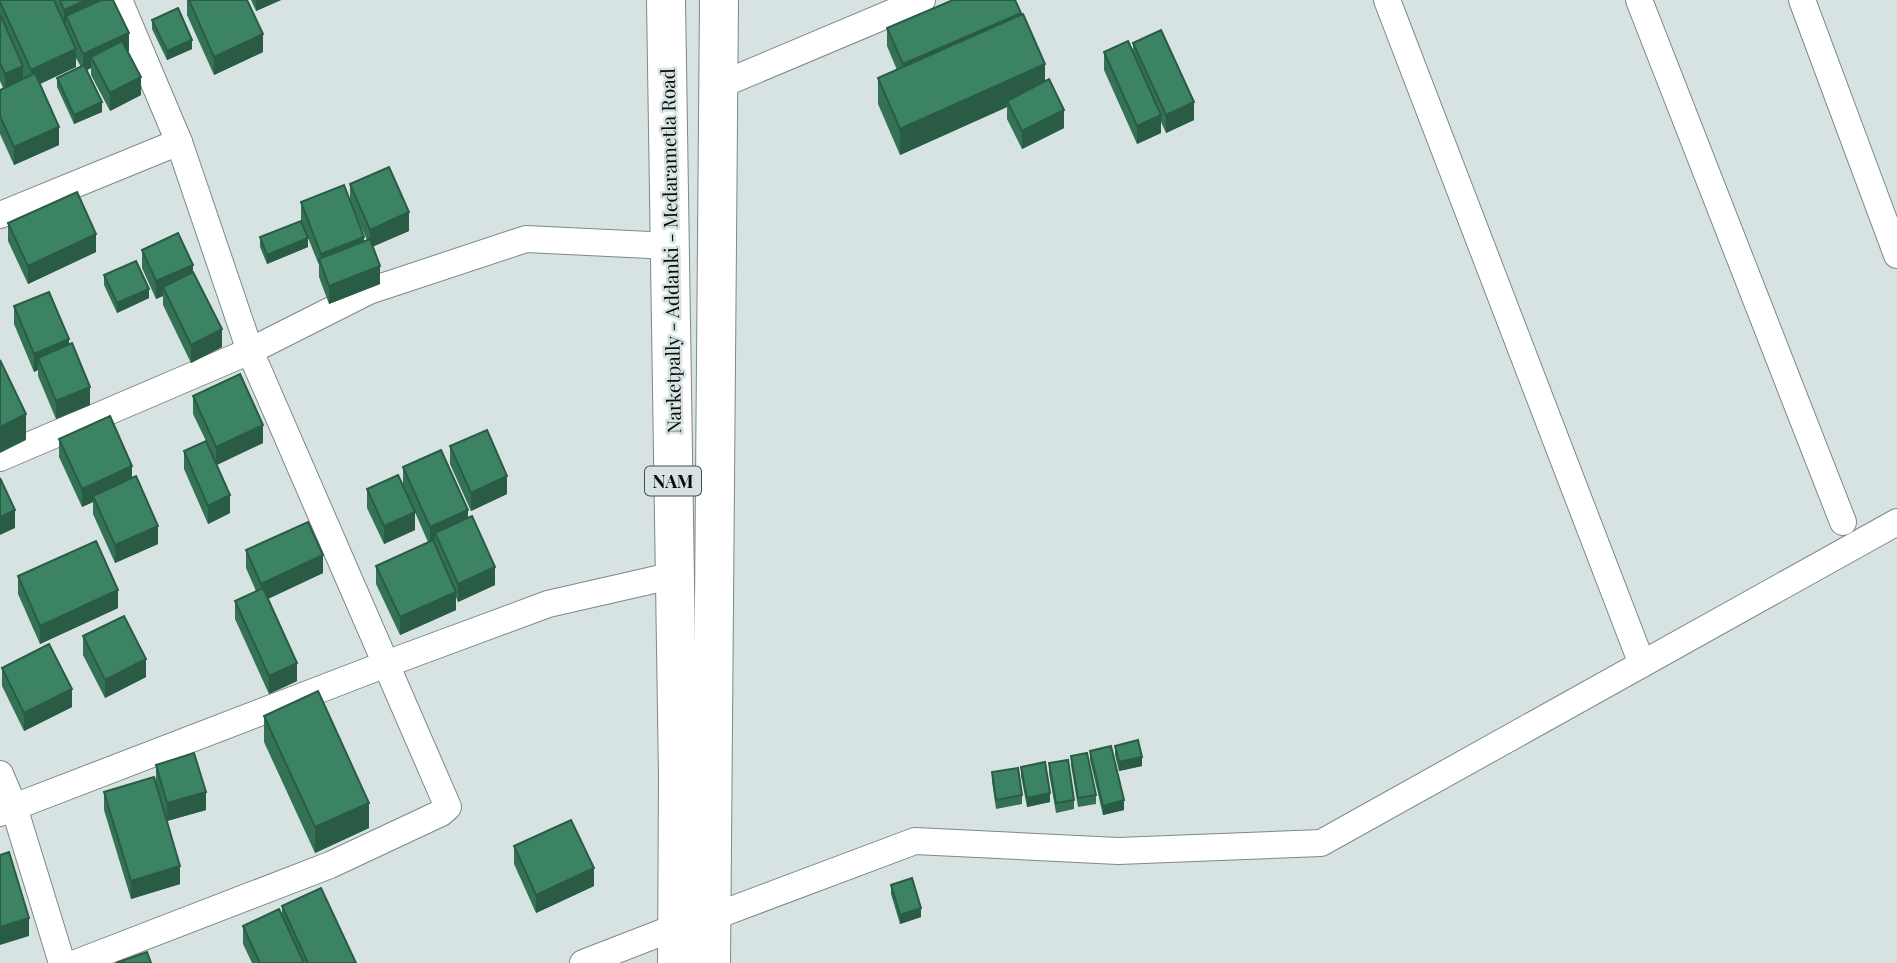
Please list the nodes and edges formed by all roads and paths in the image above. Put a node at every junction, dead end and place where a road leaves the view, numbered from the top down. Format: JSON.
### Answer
{"nodes":[{"id":1,"x":119,"y":0,"type":"edge"},
{"id":2,"x":666,"y":0,"type":"edge"},
{"id":3,"x":719,"y":0,"type":"edge"},
{"id":4,"x":922,"y":0,"type":"edge"},
{"id":5,"x":1387,"y":0,"type":"edge"},
{"id":6,"x":1639,"y":0,"type":"edge"},
{"id":7,"x":1802,"y":0,"type":"edge"},
{"id":8,"x":718,"y":86,"type":"junction"},
{"id":9,"x":178,"y":142,"type":"junction"},
{"id":10,"x":0,"y":215,"type":"edge"},
{"id":11,"x":670,"y":246,"type":"junction"},
{"id":12,"x":1897,"y":255,"type":"edge"},
{"id":13,"x":250,"y":351,"type":"junction"},
{"id":14,"x":0,"y":458,"type":"edge"},
{"id":15,"x":1843,"y":522,"type":"dead end"},
{"id":16,"x":1897,"y":522,"type":"edge"},
{"id":17,"x":675,"y":575,"type":"junction"},
{"id":18,"x":386,"y":664,"type":"junction"},
{"id":19,"x":1642,"y":664,"type":"junction"},
{"id":20,"x":0,"y":774,"type":"edge"},
{"id":21,"x":7,"y":810,"type":"edge"},
{"id":22,"x":688,"y":936,"type":"edge"},
{"id":23,"x":62,"y":963,"type":"edge"},
{"id":24,"x":76,"y":963,"type":"edge"},
{"id":25,"x":583,"y":963,"type":"edge"},
{"id":26,"x":711,"y":963,"type":"edge"}],
"edges":[{"from":1,"to":9,"type":"street"},
{"from":2,"to":11,"type":"highway","name":"Narketpally - Addanki - Medarametla Road","number":"NAM"},
{"from":3,"to":8,"type":"highway","name":"Narketpally - Addanki - Medarametla Road","number":"NAM"},
{"from":4,"to":8,"type":"street"},
{"from":5,"to":19,"type":"street"},
{"from":6,"to":15,"type":"street"},
{"from":7,"to":12,"type":"street"},
{"from":8,"to":22,"type":"highway","name":"Narketpally - Addanki - Medarametla Road","number":"NAM"},
{"from":9,"to":10,"type":"street"},
{"from":9,"to":13,"type":"street"},
{"from":11,"to":13,"type":"street"},
{"from":11,"to":17,"type":"highway","name":"Narketpally - Addanki - Medarametla Road","number":"NAM"},
{"from":13,"to":14,"type":"street"},
{"from":13,"to":18,"type":"street"},
{"from":16,"to":19,"type":"street"},
{"from":17,"to":18,"type":"street"},
{"from":17,"to":22,"type":"highway","name":"Narketpally - Addanki - Medarametla Road","number":"NAM"},
{"from":18,"to":21,"type":"street"},
{"from":18,"to":24,"type":"street"},
{"from":19,"to":22,"type":"street"},
{"from":20,"to":21,"type":"street"},
{"from":21,"to":23,"type":"street"},
{"from":22,"to":25,"type":"street"},
{"from":22,"to":26,"type":"highway","name":"Narketpally - Addanki - Medarametla Road","number":"NAM"}]}
